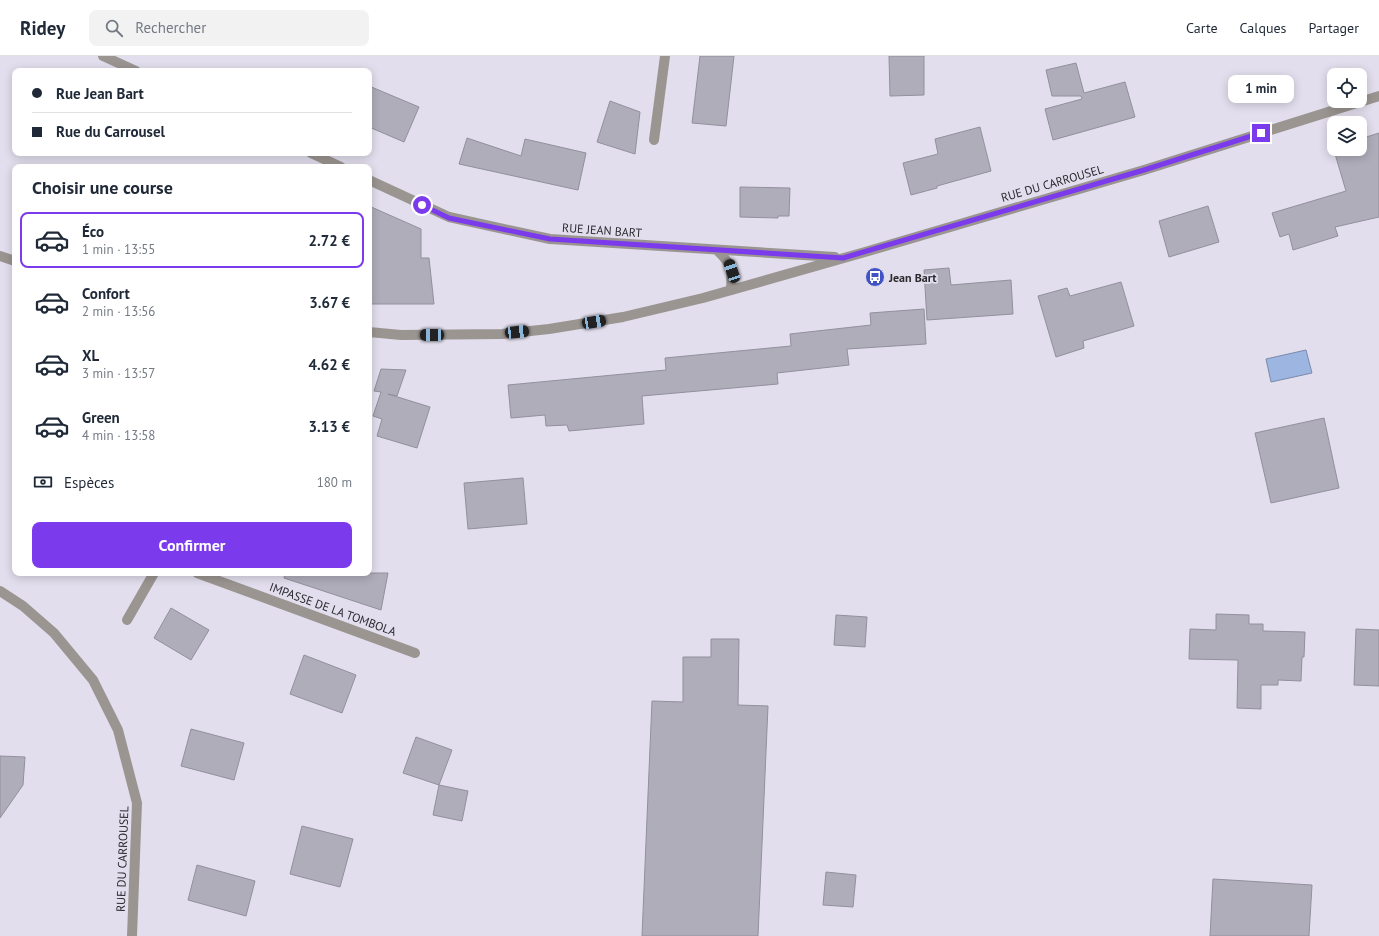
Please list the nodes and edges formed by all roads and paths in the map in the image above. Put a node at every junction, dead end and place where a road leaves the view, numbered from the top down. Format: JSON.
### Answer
{"nodes":[{"id":1,"x":104,"y":56,"type":"edge"},
{"id":2,"x":665,"y":56,"type":"edge"},
{"id":3,"x":130,"y":68,"type":"edge"},
{"id":4,"x":1379,"y":96,"type":"edge"},
{"id":5,"x":654,"y":140,"type":"dead end"},
{"id":6,"x":317,"y":156,"type":"edge"},
{"id":7,"x":335,"y":164,"type":"edge"},
{"id":8,"x":372,"y":181,"type":"edge"},
{"id":9,"x":717,"y":250,"type":"junction"},
{"id":10,"x":0,"y":256,"type":"edge"},
{"id":11,"x":843,"y":258,"type":"junction"},
{"id":12,"x":12,"y":260,"type":"edge"},
{"id":13,"x":731,"y":290,"type":"junction"},
{"id":14,"x":372,"y":332,"type":"edge"},
{"id":15,"x":152,"y":576,"type":"edge"},
{"id":16,"x":205,"y":576,"type":"edge"},
{"id":17,"x":0,"y":590,"type":"edge"},
{"id":18,"x":127,"y":620,"type":"dead end"},
{"id":19,"x":415,"y":653,"type":"dead end"},
{"id":20,"x":132,"y":936,"type":"edge"}],
"edges":[{"from":1,"to":3,"type":"street"},
{"from":2,"to":5,"type":"street"},
{"from":4,"to":11,"type":"street","name":"RUE DU CARROUSEL"},
{"from":6,"to":7,"type":"street"},
{"from":8,"to":9,"type":"street","name":"RUE JEAN BART"},
{"from":9,"to":11,"type":"street","name":"RUE JEAN BART"},
{"from":9,"to":13,"type":"street"},
{"from":10,"to":12,"type":"street"},
{"from":11,"to":13,"type":"street","name":"RUE DU CARROUSEL"},
{"from":13,"to":14,"type":"street","name":"RUE DU CARROUSEL"},
{"from":15,"to":18,"type":"street"},
{"from":16,"to":19,"type":"street","name":"IMPASSE DE LA TOMBOLA"},
{"from":17,"to":20,"type":"street","name":"RUE DU CARROUSEL"}]}
